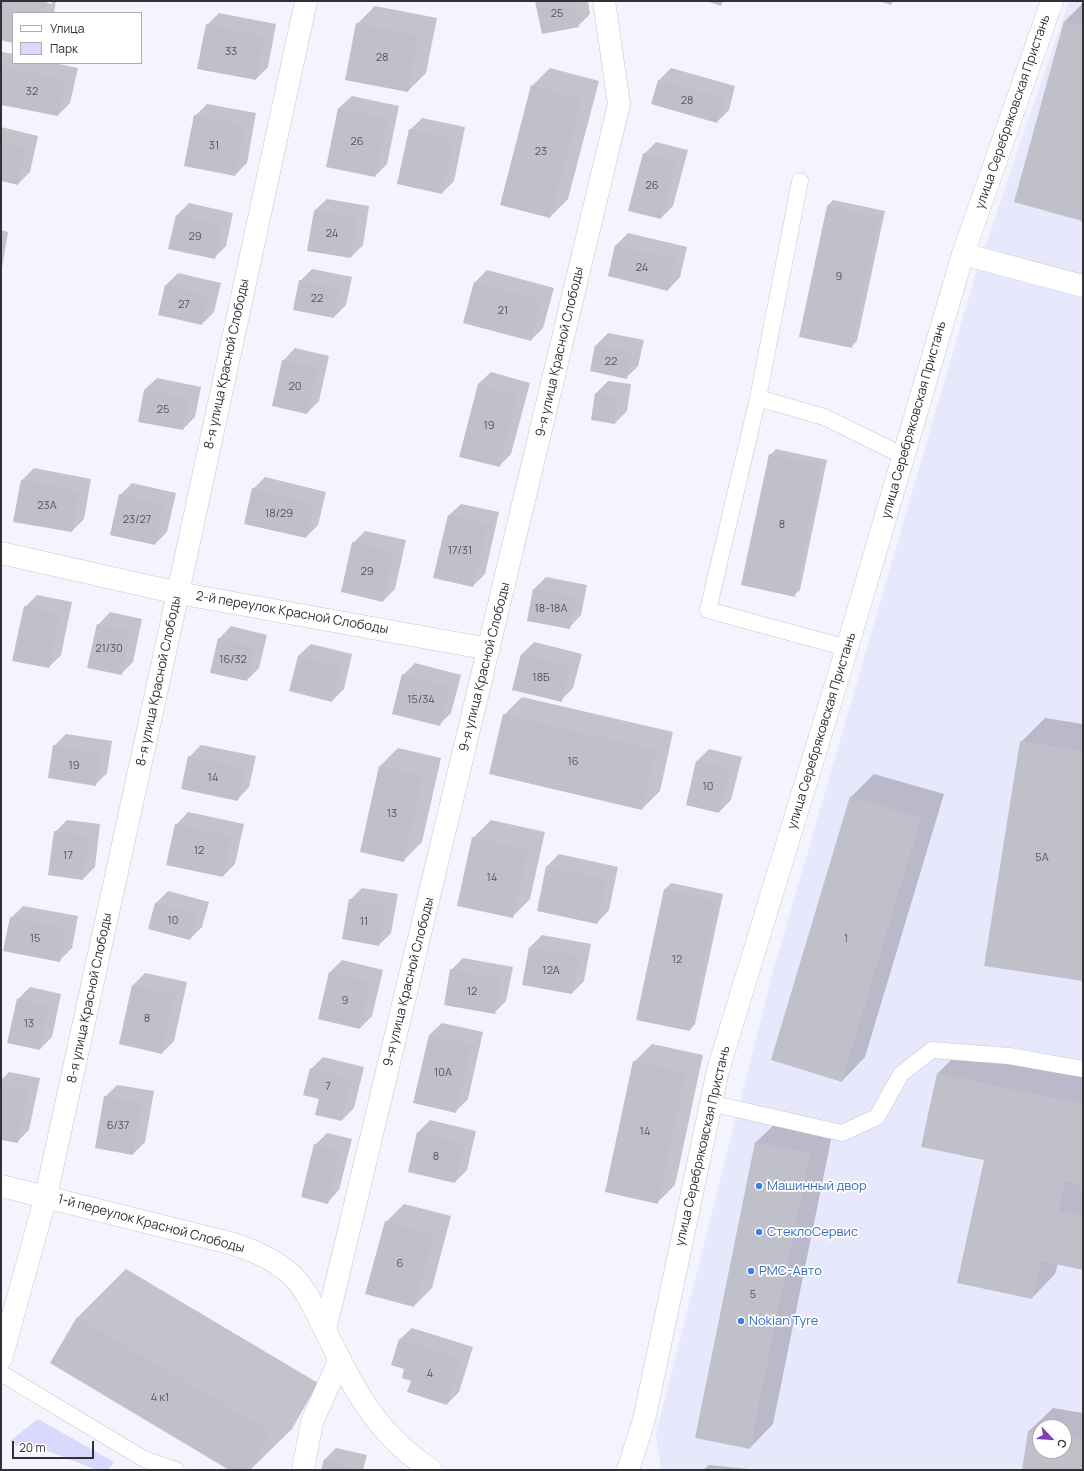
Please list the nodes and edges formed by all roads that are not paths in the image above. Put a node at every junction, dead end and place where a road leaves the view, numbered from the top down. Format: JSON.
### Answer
{"nodes":[{"id":1,"x":306,"y":1,"type":"edge"},
{"id":2,"x":604,"y":1,"type":"edge"},
{"id":3,"x":1052,"y":1,"type":"edge"},
{"id":4,"x":800,"y":181,"type":"dead end"},
{"id":5,"x":963,"y":254,"type":"junction"},
{"id":6,"x":1083,"y":286,"type":"edge"},
{"id":7,"x":758,"y":398,"type":"junction"},
{"id":8,"x":904,"y":456,"type":"junction"},
{"id":9,"x":1,"y":553,"type":"edge"},
{"id":10,"x":178,"y":593,"type":"junction"},
{"id":11,"x":847,"y":648,"type":"junction"},
{"id":12,"x":489,"y":649,"type":"junction"},
{"id":13,"x":1083,"y":1069,"type":"edge"},
{"id":14,"x":710,"y":1103,"type":"junction"},
{"id":15,"x":1,"y":1186,"type":"edge"},
{"id":16,"x":46,"y":1196,"type":"junction"},
{"id":17,"x":325,"y":1330,"type":"junction"},
{"id":18,"x":1,"y":1359,"type":"edge"},
{"id":19,"x":340,"y":1359,"type":"junction"},
{"id":20,"x":1,"y":1373,"type":"edge"},
{"id":21,"x":176,"y":1470,"type":"edge"},
{"id":22,"x":302,"y":1470,"type":"edge"},
{"id":23,"x":431,"y":1470,"type":"edge"},
{"id":24,"x":628,"y":1470,"type":"edge"}],
"edges":[{"from":1,"to":10,"type":"street","name":"8-я улица Красной Слободы"},
{"from":2,"to":12,"type":"street","name":"9-я улица Красной Слободы"},
{"from":3,"to":5,"type":"street","name":"улица Серебряковская Пристань"},
{"from":4,"to":7,"type":"lane"},
{"from":5,"to":6,"type":"street"},
{"from":5,"to":8,"type":"street","name":"улица Серебряковская Пристань"},
{"from":7,"to":8,"type":"lane"},
{"from":7,"to":11,"type":"lane"},
{"from":8,"to":11,"type":"street","name":"улица Серебряковская Пристань"},
{"from":9,"to":10,"type":"street","name":"2-й переулок Красной Слободы"},
{"from":10,"to":12,"type":"street","name":"2-й переулок Красной Слободы"},
{"from":10,"to":16,"type":"street","name":"8-я улица Красной Слободы"},
{"from":11,"to":14,"type":"street","name":"улица Серебряковская Пристань"},
{"from":12,"to":17,"type":"street","name":"9-я улица Красной Слободы"},
{"from":13,"to":14,"type":"lane"},
{"from":14,"to":24,"type":"street","name":"улица Серебряковская Пристань"},
{"from":15,"to":16,"type":"street","name":"1-й переулок Красной Слободы"},
{"from":16,"to":17,"type":"street","name":"1-й переулок Красной Слободы"},
{"from":16,"to":18,"type":"street","name":"8-я улица Красной Слободы"},
{"from":17,"to":19,"type":"street","name":"1-й переулок Красной Слободы"},
{"from":19,"to":22,"type":"street"},
{"from":19,"to":23,"type":"street","name":"1-й переулок Красной Слободы"},
{"from":20,"to":21,"type":"lane"}]}
